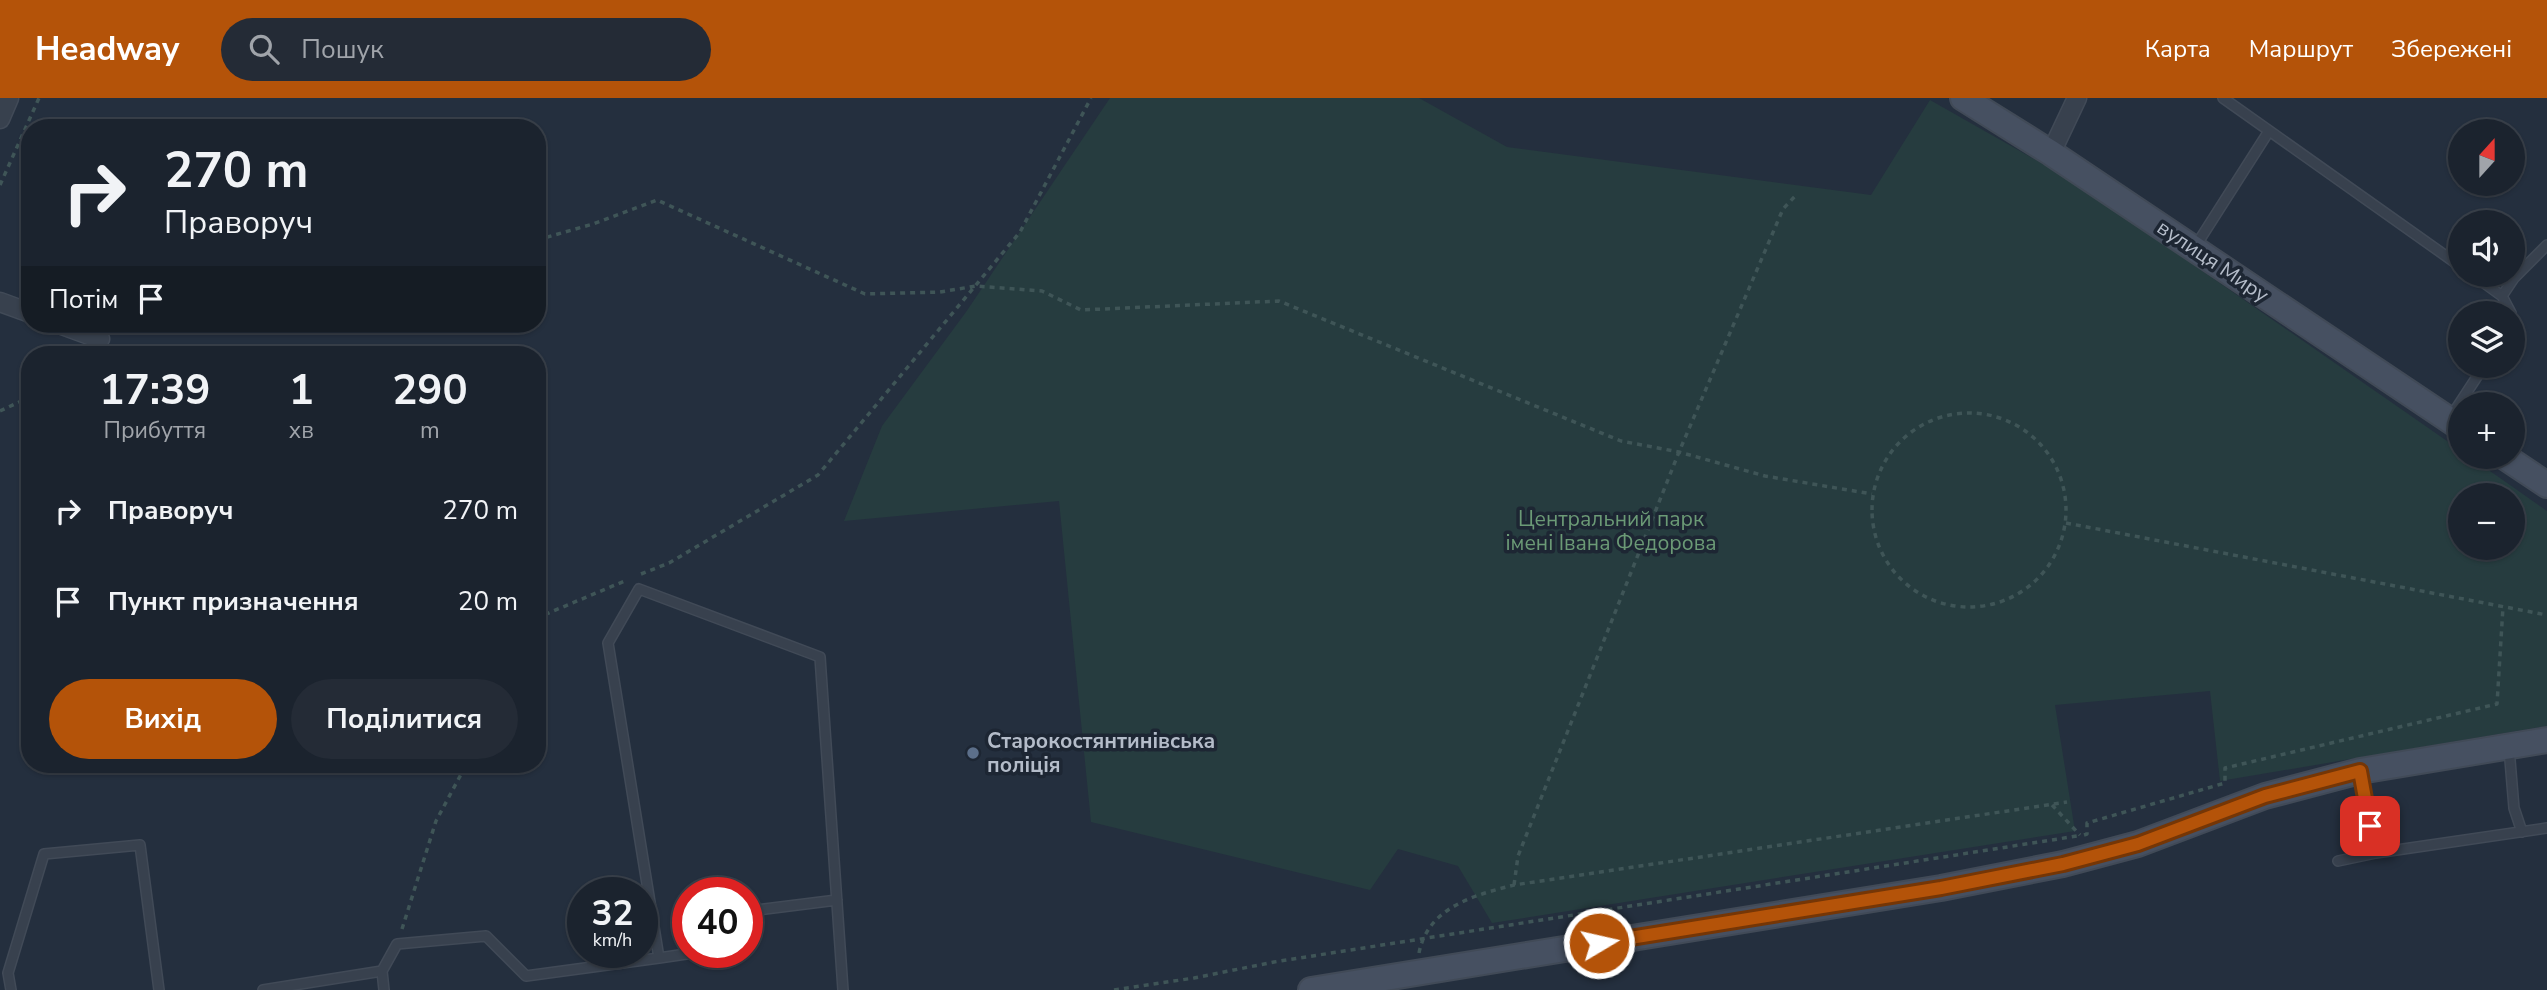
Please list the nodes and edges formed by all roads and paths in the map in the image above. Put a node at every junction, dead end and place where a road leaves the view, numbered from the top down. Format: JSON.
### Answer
{"nodes":[{"id":1,"x":9,"y":98,"type":"edge"},
{"id":2,"x":39,"y":98,"type":"edge"},
{"id":3,"x":1091,"y":98,"type":"edge"},
{"id":4,"x":1963,"y":98,"type":"edge"},
{"id":5,"x":2077,"y":98,"type":"edge"},
{"id":6,"x":2223,"y":98,"type":"edge"},
{"id":7,"x":0,"y":119,"type":"edge"},
{"id":8,"x":30,"y":119,"type":"edge"},
{"id":9,"x":2269,"y":131,"type":"junction"},
{"id":10,"x":21,"y":138,"type":"edge"},
{"id":11,"x":2051,"y":153,"type":"junction"},
{"id":12,"x":0,"y":185,"type":"edge"},
{"id":13,"x":1797,"y":194,"type":"dead end"},
{"id":14,"x":546,"y":237,"type":"edge"},
{"id":15,"x":2547,"y":245,"type":"edge"},
{"id":16,"x":2194,"y":249,"type":"junction"},
{"id":17,"x":2448,"y":258,"type":"edge"},
{"id":18,"x":976,"y":286,"type":"junction"},
{"id":19,"x":2490,"y":287,"type":"edge"},
{"id":20,"x":2502,"y":296,"type":"junction"},
{"id":21,"x":2504,"y":301,"type":"edge"},
{"id":22,"x":0,"y":302,"type":"edge"},
{"id":23,"x":21,"y":310,"type":"edge"},
{"id":24,"x":84,"y":333,"type":"edge"},
{"id":25,"x":100,"y":339,"type":"dead end"},
{"id":26,"x":21,"y":401,"type":"edge"},
{"id":27,"x":0,"y":411,"type":"edge"},
{"id":28,"x":2448,"y":418,"type":"edge"},
{"id":29,"x":1679,"y":452,"type":"junction"},
{"id":30,"x":2523,"y":469,"type":"edge"},
{"id":31,"x":2547,"y":485,"type":"edge"},
{"id":32,"x":1872,"y":494,"type":"junction"},
{"id":33,"x":2066,"y":523,"type":"junction"},
{"id":34,"x":2503,"y":607,"type":"junction"},
{"id":35,"x":546,"y":614,"type":"edge"},
{"id":36,"x":2547,"y":615,"type":"edge"},
{"id":37,"x":2547,"y":740,"type":"edge"},
{"id":38,"x":2509,"y":746,"type":"junction"},
{"id":39,"x":2360,"y":771,"type":"junction"},
{"id":40,"x":462,"y":773,"type":"edge"},
{"id":41,"x":2067,"y":802,"type":"dead end"},
{"id":42,"x":2052,"y":805,"type":"junction"},
{"id":43,"x":2547,"y":828,"type":"edge"},
{"id":44,"x":2522,"y":832,"type":"junction"},
{"id":45,"x":2080,"y":835,"type":"junction"},
{"id":46,"x":2376,"y":853,"type":"junction"},
{"id":47,"x":2338,"y":861,"type":"dead end"},
{"id":48,"x":1514,"y":885,"type":"junction"},
{"id":49,"x":837,"y":900,"type":"junction"},
{"id":50,"x":763,"y":908,"type":"edge"},
{"id":51,"x":1422,"y":939,"type":"junction"},
{"id":52,"x":397,"y":944,"type":"junction"},
{"id":53,"x":672,"y":956,"type":"edge"},
{"id":54,"x":659,"y":958,"type":"junction"},
{"id":55,"x":382,"y":971,"type":"junction"},
{"id":56,"x":1415,"y":972,"type":"junction"},
{"id":57,"x":11,"y":990,"type":"edge"},
{"id":58,"x":159,"y":990,"type":"edge"},
{"id":59,"x":263,"y":990,"type":"edge"},
{"id":60,"x":384,"y":990,"type":"edge"},
{"id":61,"x":844,"y":990,"type":"edge"},
{"id":62,"x":1115,"y":990,"type":"edge"},
{"id":63,"x":1311,"y":990,"type":"edge"}],
"edges":[{"from":1,"to":7,"type":"street"},
{"from":2,"to":8,"type":"path"},
{"from":3,"to":18,"type":"path"},
{"from":4,"to":11,"type":"street","name":"вулиця Миру"},
{"from":5,"to":11,"type":"street"},
{"from":6,"to":9,"type":"lane"},
{"from":9,"to":16,"type":"lane"},
{"from":9,"to":17,"type":"lane"},
{"from":10,"to":12,"type":"path"},
{"from":11,"to":16,"type":"street","name":"вулиця Миру"},
{"from":13,"to":29,"type":"path"},
{"from":14,"to":18,"type":"path"},
{"from":15,"to":20,"type":"lane"},
{"from":16,"to":28,"type":"street","name":"вулиця Миру"},
{"from":18,"to":29,"type":"path"},
{"from":18,"to":35,"type":"path"},
{"from":19,"to":20,"type":"lane"},
{"from":20,"to":21,"type":"lane"},
{"from":22,"to":23,"type":"street"},
{"from":24,"to":25,"type":"street"},
{"from":26,"to":27,"type":"path"},
{"from":29,"to":32,"type":"path"},
{"from":29,"to":48,"type":"path"},
{"from":30,"to":31,"type":"street"},
{"from":32,"to":33,"type":"path"},
{"from":32,"to":33,"type":"path"},
{"from":33,"to":34,"type":"path"},
{"from":34,"to":36,"type":"path"},
{"from":34,"to":45,"type":"path"},
{"from":37,"to":38,"type":"street"},
{"from":38,"to":39,"type":"street"},
{"from":38,"to":44,"type":"lane"},
{"from":39,"to":46,"type":"lane"},
{"from":39,"to":56,"type":"street"},
{"from":40,"to":52,"type":"path"},
{"from":41,"to":42,"type":"path"},
{"from":42,"to":45,"type":"path"},
{"from":42,"to":48,"type":"path"},
{"from":43,"to":44,"type":"lane"},
{"from":44,"to":46,"type":"lane"},
{"from":45,"to":51,"type":"path"},
{"from":46,"to":47,"type":"lane"},
{"from":48,"to":51,"type":"path"},
{"from":49,"to":50,"type":"lane"},
{"from":49,"to":54,"type":"lane"},
{"from":49,"to":61,"type":"lane"},
{"from":51,"to":56,"type":"path"},
{"from":51,"to":62,"type":"path"},
{"from":52,"to":54,"type":"lane"},
{"from":52,"to":55,"type":"lane"},
{"from":53,"to":54,"type":"lane"},
{"from":55,"to":59,"type":"lane"},
{"from":55,"to":60,"type":"lane"},
{"from":56,"to":63,"type":"street"},
{"from":57,"to":58,"type":"lane"}]}
